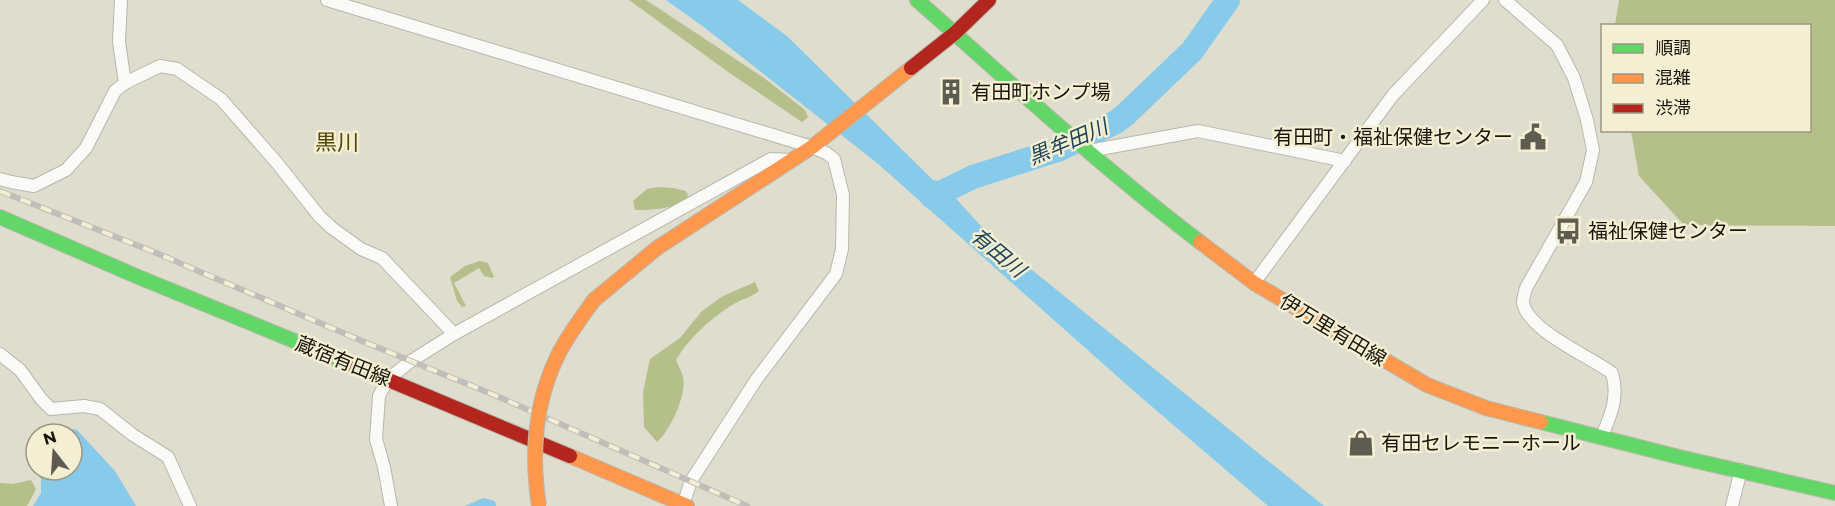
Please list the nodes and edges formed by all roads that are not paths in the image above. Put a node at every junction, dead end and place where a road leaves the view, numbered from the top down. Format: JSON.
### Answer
{"nodes":[{"id":1,"x":121,"y":0,"type":"edge"},
{"id":2,"x":327,"y":0,"type":"edge"},
{"id":3,"x":917,"y":0,"type":"edge"},
{"id":4,"x":989,"y":0,"type":"edge"},
{"id":5,"x":1483,"y":0,"type":"edge"},
{"id":6,"x":1505,"y":0,"type":"edge"},
{"id":7,"x":955,"y":33,"type":"junction"},
{"id":8,"x":125,"y":83,"type":"junction"},
{"id":9,"x":812,"y":147,"type":"junction"},
{"id":10,"x":1089,"y":151,"type":"junction"},
{"id":11,"x":792,"y":160,"type":"junction"},
{"id":12,"x":1345,"y":161,"type":"junction"},
{"id":13,"x":0,"y":178,"type":"edge"},
{"id":14,"x":0,"y":217,"type":"edge"},
{"id":15,"x":1254,"y":283,"type":"junction"},
{"id":16,"x":454,"y":334,"type":"junction"},
{"id":17,"x":0,"y":354,"type":"edge"},
{"id":18,"x":388,"y":380,"type":"junction"},
{"id":19,"x":1602,"y":436,"type":"junction"},
{"id":20,"x":1741,"y":471,"type":"junction"},
{"id":21,"x":1835,"y":493,"type":"edge"},
{"id":22,"x":685,"y":505,"type":"edge"},
{"id":23,"x":190,"y":506,"type":"edge"},
{"id":24,"x":391,"y":506,"type":"edge"},
{"id":25,"x":539,"y":506,"type":"edge"},
{"id":26,"x":1732,"y":506,"type":"edge"}],
"edges":[{"from":1,"to":8,"type":"street"},
{"from":2,"to":9,"type":"street"},
{"from":3,"to":7,"type":"main road","name":"伊万里有田線"},
{"from":4,"to":7,"type":"main road"},
{"from":5,"to":12,"type":"street"},
{"from":6,"to":19,"type":"street"},
{"from":7,"to":9,"type":"main road"},
{"from":7,"to":10,"type":"main road","name":"伊万里有田線"},
{"from":8,"to":13,"type":"street"},
{"from":8,"to":16,"type":"street"},
{"from":9,"to":11,"type":"main road"},
{"from":9,"to":22,"type":"street"},
{"from":10,"to":12,"type":"street"},
{"from":10,"to":15,"type":"main road","name":"伊万里有田線"},
{"from":11,"to":16,"type":"street"},
{"from":11,"to":25,"type":"main road","bridge":true},
{"from":12,"to":15,"type":"street"},
{"from":14,"to":18,"type":"main road","name":"蔵宿有田線"},
{"from":15,"to":19,"type":"main road","name":"伊万里有田線"},
{"from":16,"to":18,"type":"street"},
{"from":17,"to":23,"type":"street"},
{"from":18,"to":22,"type":"main road","name":"蔵宿有田線"},
{"from":18,"to":24,"type":"street"},
{"from":19,"to":20,"type":"main road","name":"伊万里有田線"},
{"from":20,"to":21,"type":"main road","name":"伊万里有田線"},
{"from":20,"to":26,"type":"street"}]}
